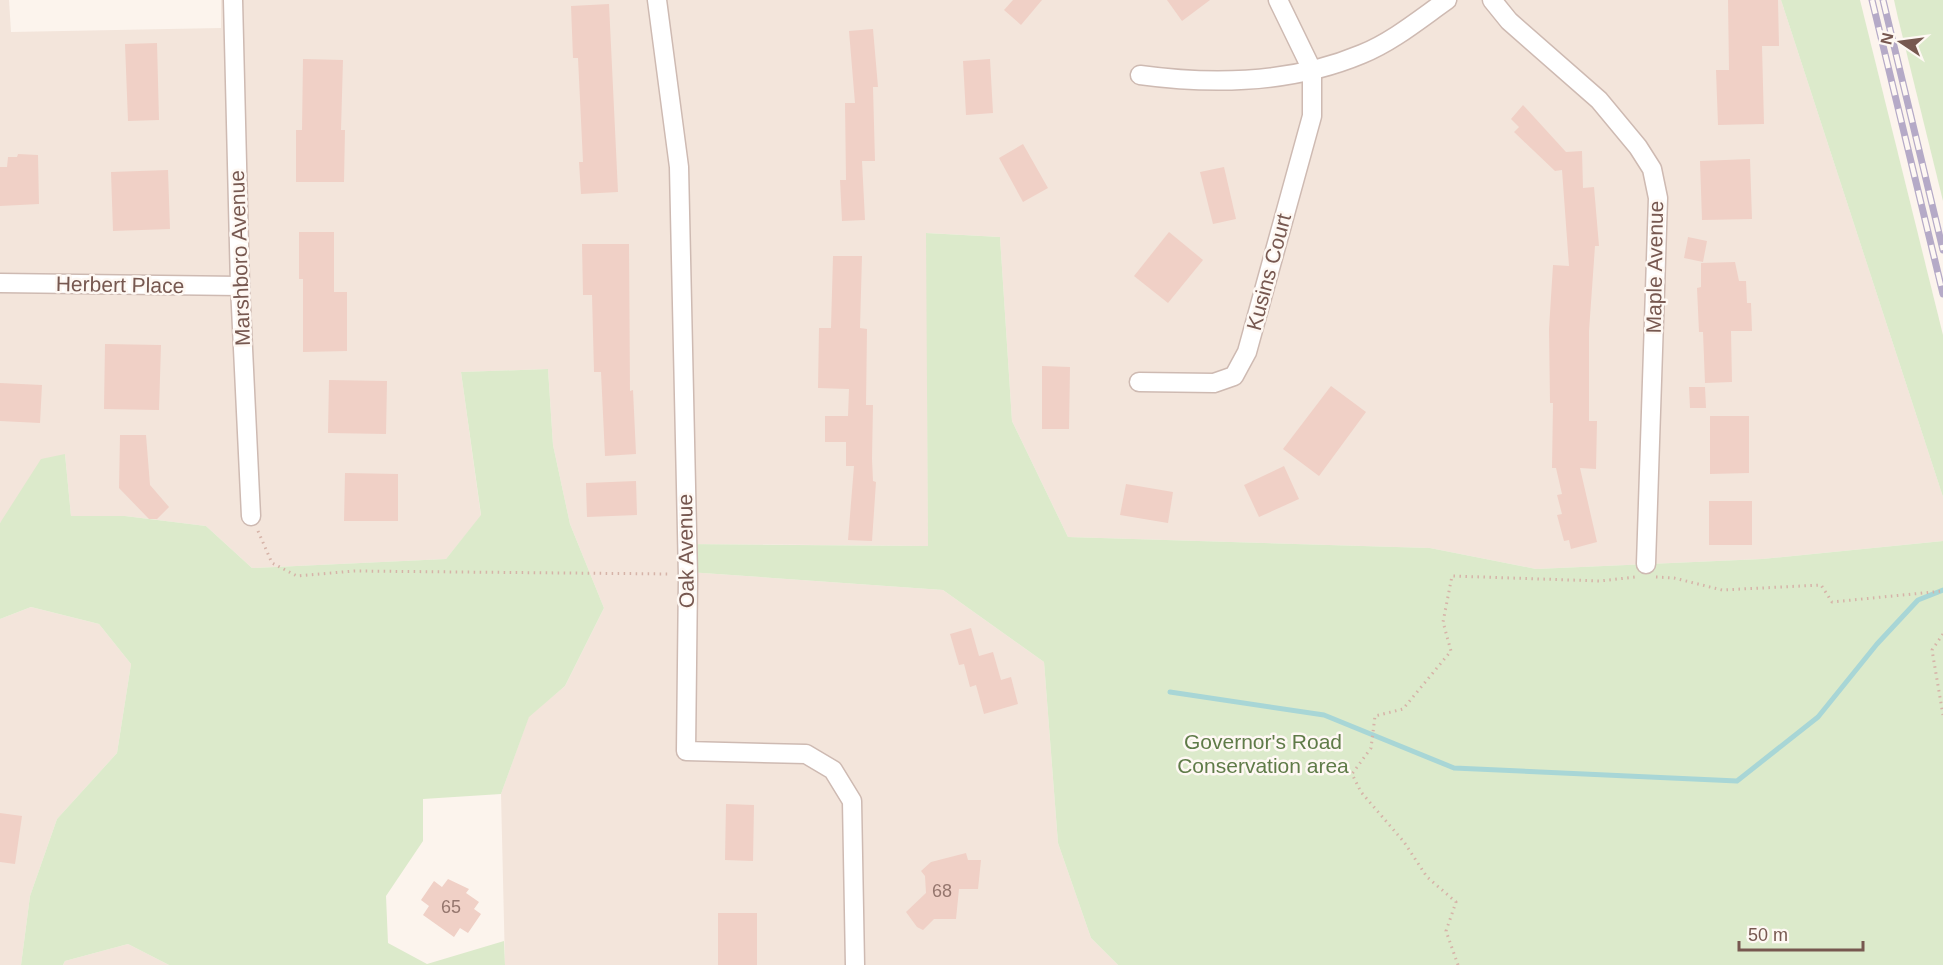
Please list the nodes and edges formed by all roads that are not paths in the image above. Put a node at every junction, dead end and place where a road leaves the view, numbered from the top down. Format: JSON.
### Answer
{"nodes":[{"id":1,"x":232,"y":0,"type":"edge"},
{"id":2,"x":657,"y":0,"type":"edge"},
{"id":3,"x":1278,"y":0,"type":"edge"},
{"id":4,"x":1447,"y":0,"type":"edge"},
{"id":5,"x":1492,"y":0,"type":"edge"},
{"id":6,"x":1312,"y":70,"type":"junction"},
{"id":7,"x":1140,"y":75,"type":"dead end"},
{"id":8,"x":0,"y":284,"type":"edge"},
{"id":9,"x":240,"y":286,"type":"junction"},
{"id":10,"x":1139,"y":382,"type":"dead end"},
{"id":11,"x":251,"y":516,"type":"road end"},
{"id":12,"x":1645,"y":572,"type":"road end"},
{"id":13,"x":855,"y":965,"type":"edge"}],
"edges":[{"from":1,"to":9,"type":"street","name":"Marshboro Avenue"},
{"from":2,"to":13,"type":"street","name":"Oak Avenue"},
{"from":3,"to":6,"type":"street"},
{"from":4,"to":6,"type":"street"},
{"from":5,"to":12,"type":"street","name":"Maple Avenue"},
{"from":6,"to":7,"type":"street"},
{"from":6,"to":10,"type":"street","name":"Kusins Court"},
{"from":8,"to":9,"type":"street","name":"Herbert Place"},
{"from":9,"to":11,"type":"street","name":"Marshboro Avenue"}]}
